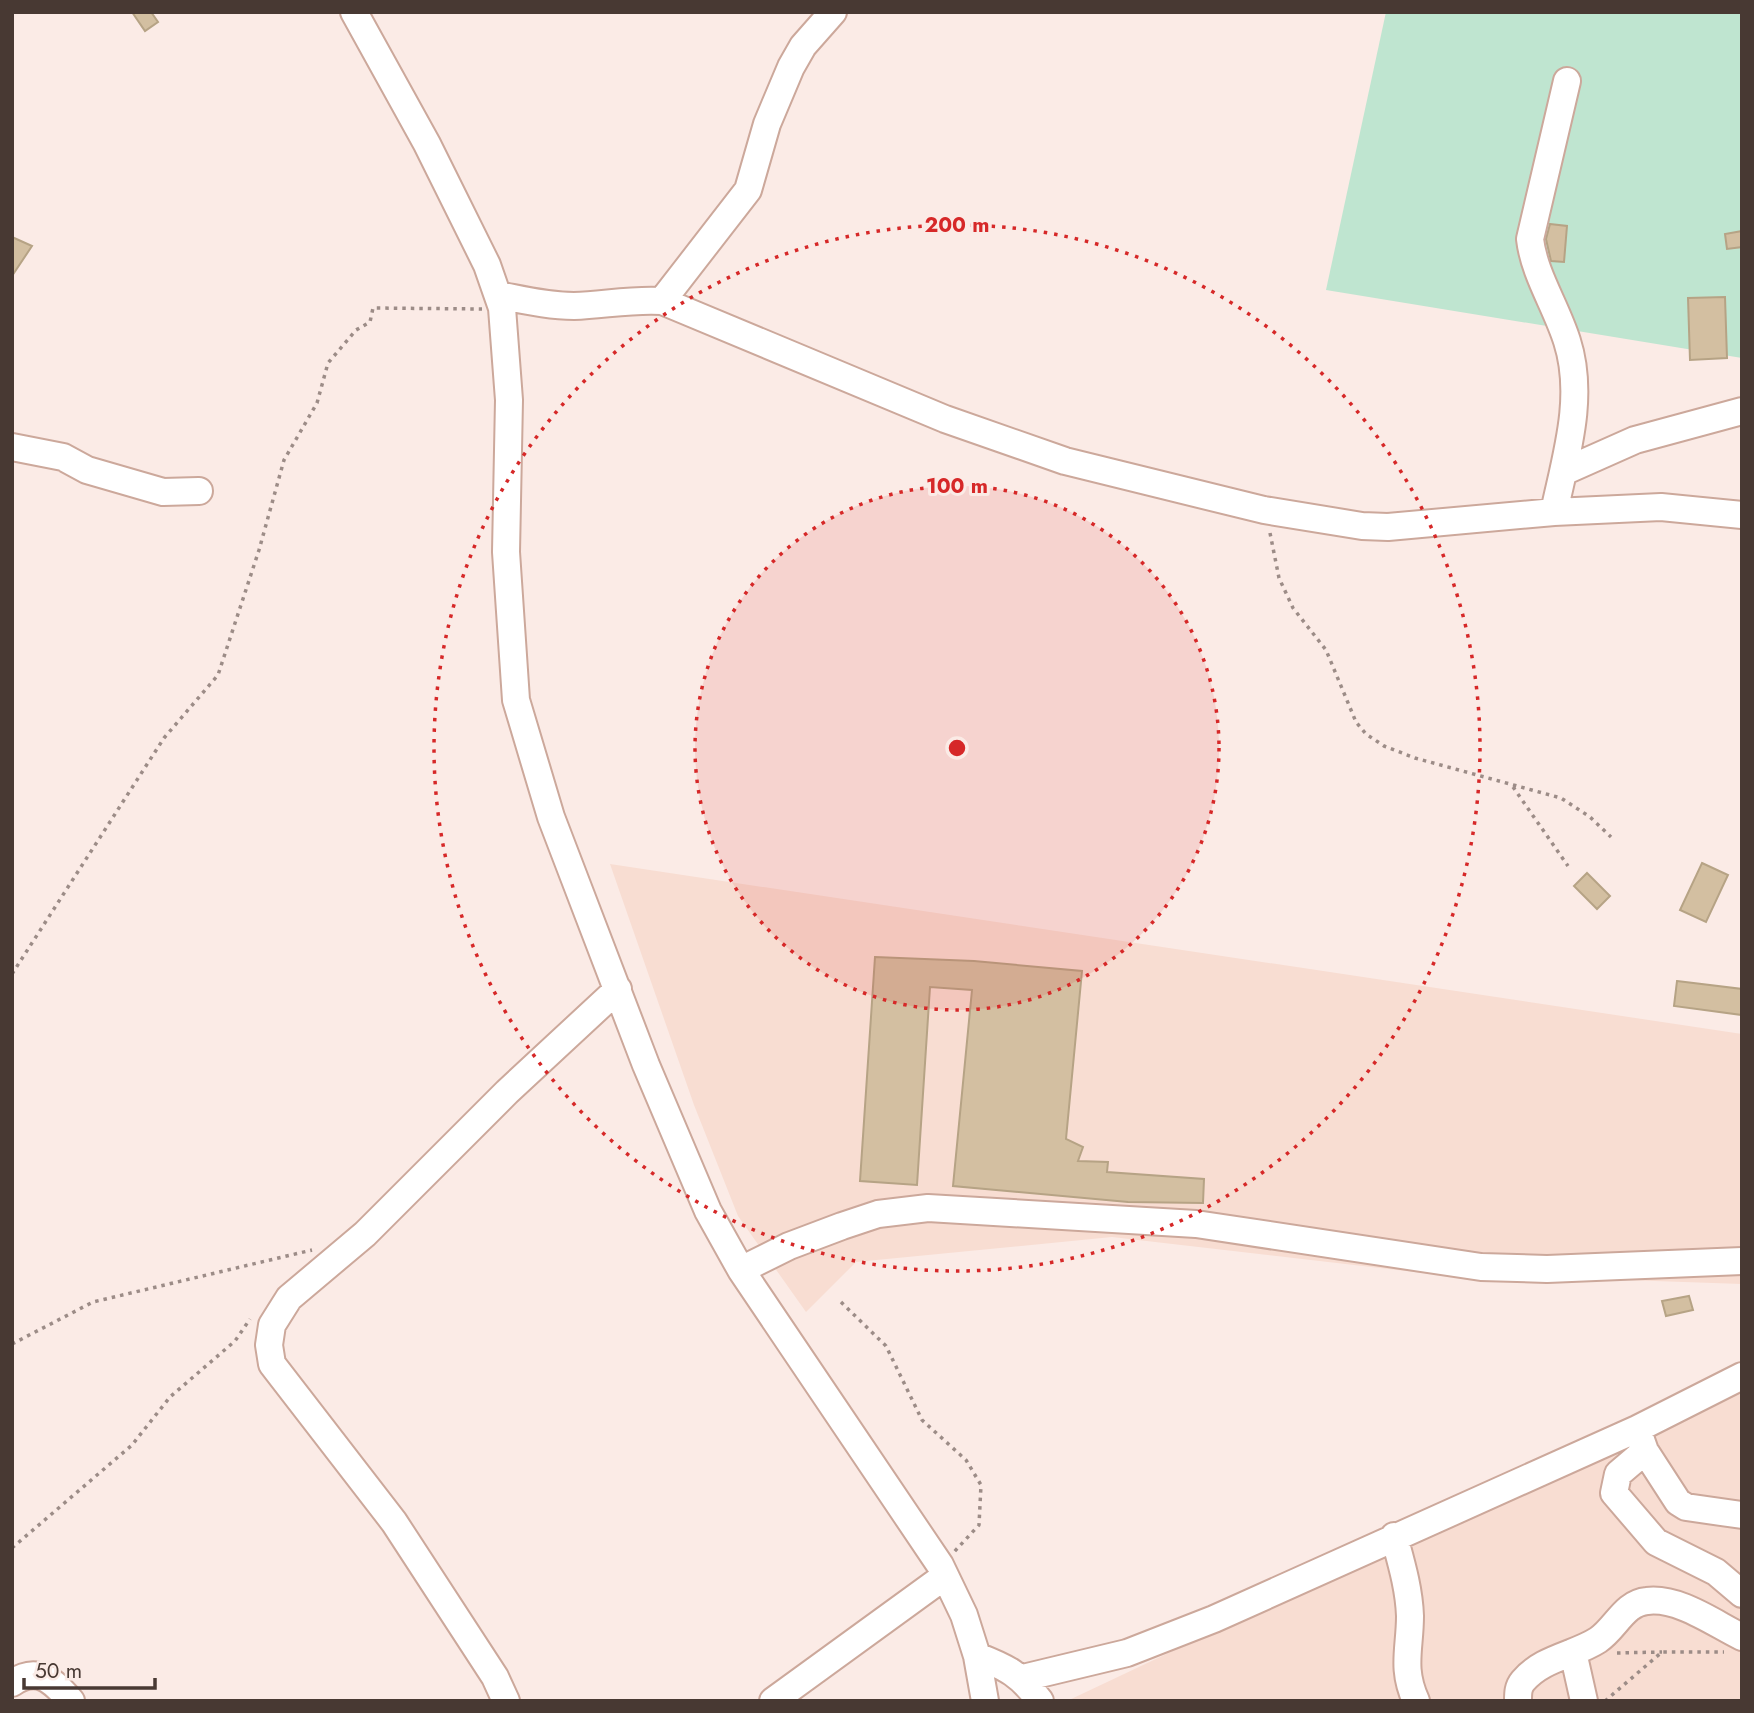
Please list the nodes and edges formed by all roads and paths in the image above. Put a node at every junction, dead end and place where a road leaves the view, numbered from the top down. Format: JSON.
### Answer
{"nodes":[{"id":1,"x":354,"y":12,"type":"edge"},
{"id":2,"x":833,"y":12,"type":"edge"},
{"id":3,"x":1567,"y":81,"type":"dead end"},
{"id":4,"x":662,"y":301,"type":"junction"},
{"id":5,"x":500,"y":302,"type":"junction"},
{"id":6,"x":1742,"y":411,"type":"edge"},
{"id":7,"x":12,"y":447,"type":"edge"},
{"id":8,"x":1563,"y":472,"type":"junction"},
{"id":9,"x":199,"y":491,"type":"dead end"},
{"id":10,"x":1264,"y":510,"type":"junction"},
{"id":11,"x":1554,"y":512,"type":"junction"},
{"id":12,"x":1742,"y":515,"type":"edge"},
{"id":13,"x":1513,"y":787,"type":"junction"},
{"id":14,"x":1611,"y":837,"type":"dead end"},
{"id":15,"x":1568,"y":866,"type":"dead end"},
{"id":16,"x":12,"y":974,"type":"edge"},
{"id":17,"x":618,"y":989,"type":"junction"},
{"id":18,"x":320,"y":1247,"type":"dead end"},
{"id":19,"x":1742,"y":1261,"type":"edge"},
{"id":20,"x":741,"y":1270,"type":"junction"},
{"id":21,"x":841,"y":1302,"type":"dead end"},
{"id":22,"x":259,"y":1314,"type":"dead end"},
{"id":23,"x":12,"y":1344,"type":"edge"},
{"id":24,"x":1742,"y":1376,"type":"edge"},
{"id":25,"x":1641,"y":1440,"type":"junction"},
{"id":26,"x":1742,"y":1515,"type":"edge"},
{"id":27,"x":1394,"y":1535,"type":"junction"},
{"id":28,"x":12,"y":1548,"type":"edge"},
{"id":29,"x":942,"y":1571,"type":"junction"},
{"id":30,"x":1742,"y":1594,"type":"edge"},
{"id":31,"x":1737,"y":1644,"type":"edge"},
{"id":32,"x":1573,"y":1653,"type":"junction"},
{"id":33,"x":977,"y":1656,"type":"junction"},
{"id":34,"x":1023,"y":1678,"type":"junction"},
{"id":35,"x":12,"y":1683,"type":"edge"},
{"id":36,"x":71,"y":1701,"type":"edge"},
{"id":37,"x":506,"y":1701,"type":"edge"},
{"id":38,"x":773,"y":1701,"type":"edge"},
{"id":39,"x":985,"y":1701,"type":"edge"},
{"id":40,"x":1040,"y":1701,"type":"edge"},
{"id":41,"x":1416,"y":1701,"type":"edge"},
{"id":42,"x":1518,"y":1701,"type":"edge"},
{"id":43,"x":1584,"y":1701,"type":"edge"},
{"id":44,"x":1605,"y":1701,"type":"edge"}],
"edges":[{"from":1,"to":5,"type":"street"},
{"from":2,"to":4,"type":"street"},
{"from":3,"to":8,"type":"street"},
{"from":4,"to":5,"type":"street"},
{"from":4,"to":10,"type":"street"},
{"from":5,"to":16,"type":"path"},
{"from":5,"to":17,"type":"street"},
{"from":6,"to":8,"type":"street"},
{"from":7,"to":9,"type":"street"},
{"from":8,"to":11,"type":"street"},
{"from":10,"to":11,"type":"street"},
{"from":10,"to":13,"type":"path"},
{"from":11,"to":12,"type":"street"},
{"from":13,"to":14,"type":"path"},
{"from":13,"to":15,"type":"path"},
{"from":17,"to":20,"type":"street"},
{"from":17,"to":37,"type":"street"},
{"from":18,"to":23,"type":"path"},
{"from":19,"to":20,"type":"street"},
{"from":20,"to":29,"type":"street"},
{"from":21,"to":29,"type":"path"},
{"from":22,"to":28,"type":"path"},
{"from":24,"to":25,"type":"street"},
{"from":25,"to":26,"type":"street"},
{"from":25,"to":27,"type":"street"},
{"from":25,"to":30,"type":"street"},
{"from":27,"to":34,"type":"street"},
{"from":27,"to":41,"type":"street"},
{"from":29,"to":33,"type":"street"},
{"from":29,"to":38,"type":"street"},
{"from":31,"to":32,"type":"street"},
{"from":31,"to":44,"type":"path"},
{"from":32,"to":42,"type":"street"},
{"from":32,"to":43,"type":"street"},
{"from":33,"to":34,"type":"street"},
{"from":33,"to":39,"type":"street"},
{"from":34,"to":40,"type":"street"},
{"from":35,"to":36,"type":"street"}]}
